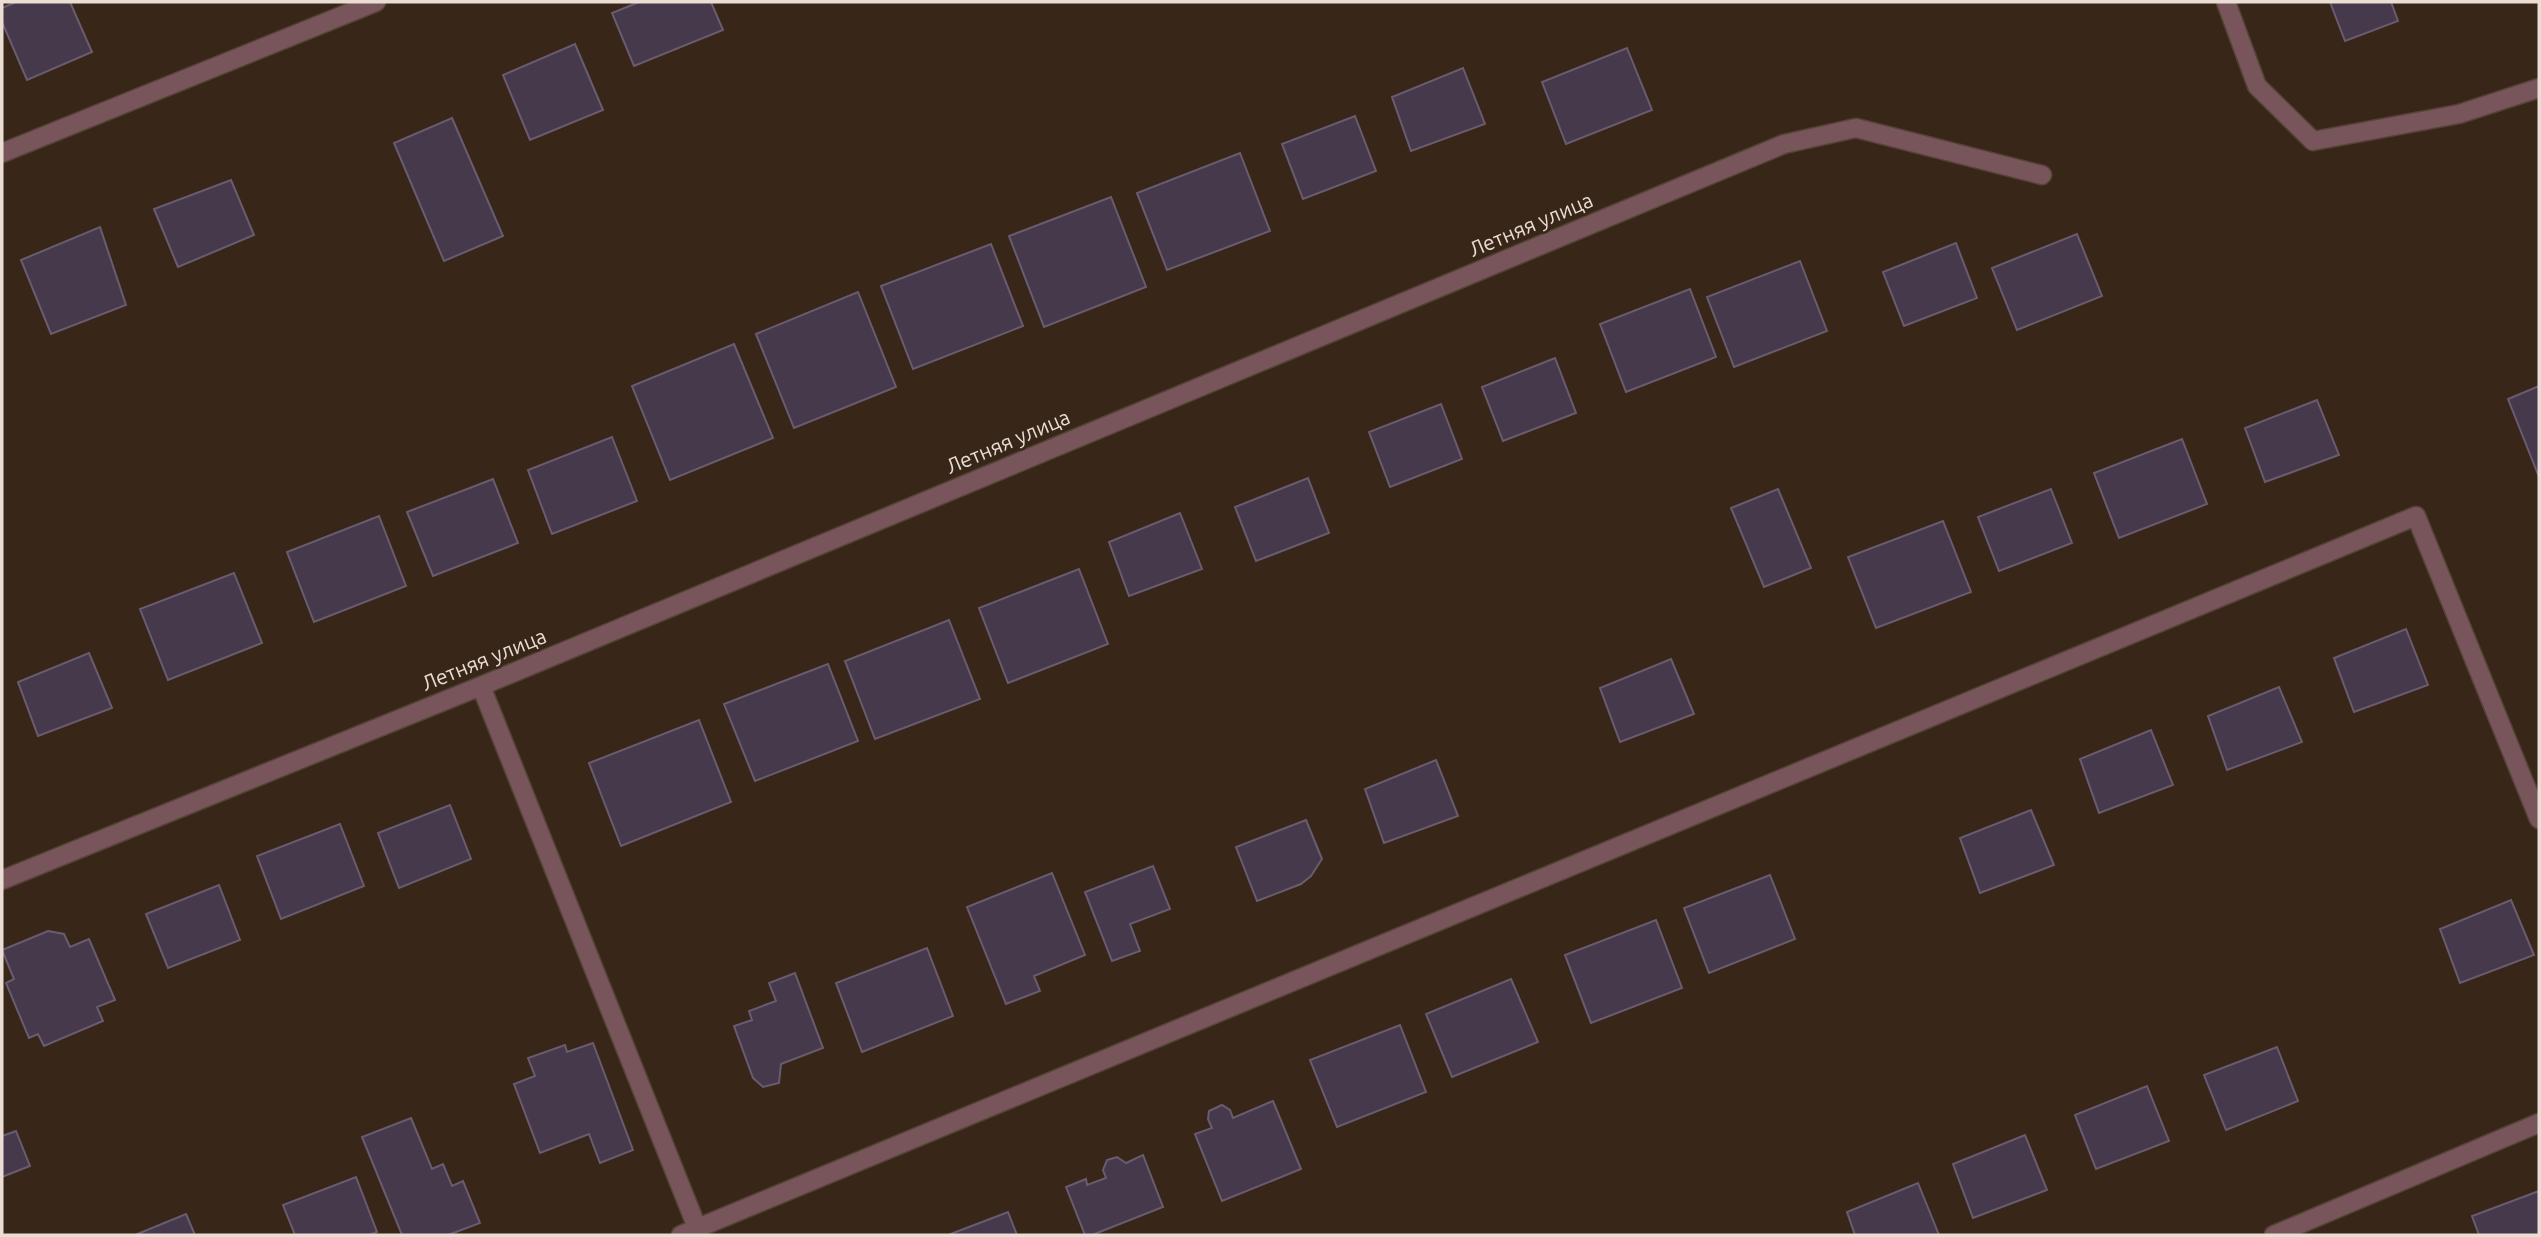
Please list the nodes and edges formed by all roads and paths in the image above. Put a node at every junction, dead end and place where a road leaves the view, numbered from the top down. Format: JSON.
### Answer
{"nodes":[{"id":1,"x":376,"y":2,"type":"edge"},
{"id":2,"x":2226,"y":2,"type":"edge"},
{"id":3,"x":2539,"y":88,"type":"edge"},
{"id":4,"x":2,"y":153,"type":"edge"},
{"id":5,"x":2042,"y":175,"type":"dead end"},
{"id":6,"x":481,"y":686,"type":"junction"},
{"id":7,"x":2539,"y":819,"type":"edge"},
{"id":8,"x":2,"y":880,"type":"edge"},
{"id":9,"x":2539,"y":1123,"type":"edge"},
{"id":10,"x":693,"y":1233,"type":"edge"},
{"id":11,"x":2274,"y":1235,"type":"edge"}],
"edges":[{"from":1,"to":4,"type":"street"},
{"from":2,"to":3,"type":"street"},
{"from":5,"to":6,"type":"street","name":"Летняя улица"},
{"from":6,"to":8,"type":"street","name":"Летняя улица"},
{"from":6,"to":10,"type":"street"},
{"from":7,"to":10,"type":"street"},
{"from":9,"to":11,"type":"street"}]}
